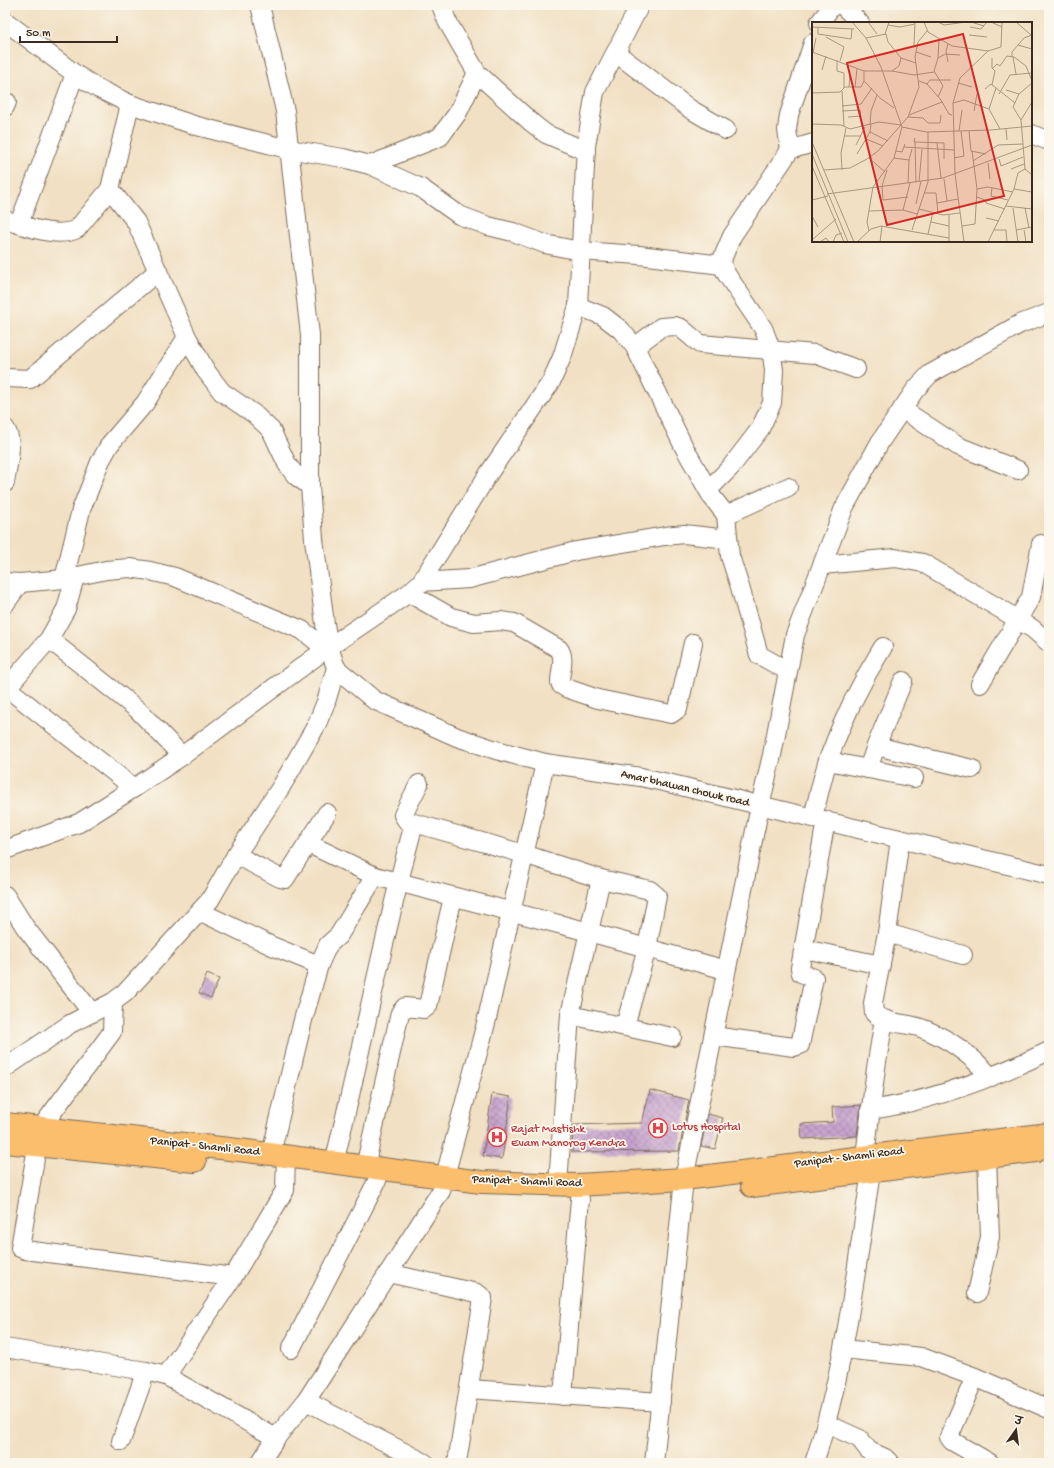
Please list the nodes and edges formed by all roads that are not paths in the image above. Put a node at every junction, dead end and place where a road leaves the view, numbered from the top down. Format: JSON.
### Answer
{"nodes":[{"id":1,"x":260,"y":5,"type":"edge"},
{"id":2,"x":441,"y":5,"type":"edge"},
{"id":3,"x":640,"y":5,"type":"edge"},
{"id":4,"x":833,"y":5,"type":"edge"},
{"id":5,"x":842,"y":5,"type":"edge"},
{"id":6,"x":5,"y":22,"type":"edge"},
{"id":7,"x":820,"y":22,"type":"edge"},
{"id":8,"x":859,"y":22,"type":"edge"},
{"id":9,"x":812,"y":46,"type":"edge"},
{"id":10,"x":616,"y":53,"type":"junction"},
{"id":11,"x":477,"y":73,"type":"junction"},
{"id":12,"x":75,"y":74,"type":"junction"},
{"id":13,"x":130,"y":104,"type":"junction"},
{"id":14,"x":726,"y":130,"type":"dead end"},
{"id":15,"x":1032,"y":134,"type":"edge"},
{"id":16,"x":1049,"y":141,"type":"edge"},
{"id":17,"x":812,"y":143,"type":"edge"},
{"id":18,"x":288,"y":148,"type":"junction"},
{"id":19,"x":790,"y":150,"type":"junction"},
{"id":20,"x":586,"y":151,"type":"junction"},
{"id":21,"x":370,"y":165,"type":"junction"},
{"id":22,"x":110,"y":189,"type":"junction"},
{"id":23,"x":12,"y":222,"type":"edge"},
{"id":24,"x":580,"y":251,"type":"junction"},
{"id":25,"x":722,"y":265,"type":"junction"},
{"id":26,"x":158,"y":271,"type":"junction"},
{"id":27,"x":578,"y":306,"type":"junction"},
{"id":28,"x":1046,"y":318,"type":"edge"},
{"id":29,"x":187,"y":337,"type":"junction"},
{"id":30,"x":635,"y":347,"type":"junction"},
{"id":31,"x":771,"y":349,"type":"junction"},
{"id":32,"x":856,"y":369,"type":"dead end"},
{"id":33,"x":5,"y":378,"type":"edge"},
{"id":34,"x":902,"y":409,"type":"junction"},
{"id":35,"x":5,"y":428,"type":"edge"},
{"id":36,"x":1018,"y":470,"type":"dead end"},
{"id":37,"x":5,"y":483,"type":"edge"},
{"id":38,"x":310,"y":486,"type":"junction"},
{"id":39,"x":788,"y":487,"type":"dead end"},
{"id":40,"x":708,"y":490,"type":"junction"},
{"id":41,"x":726,"y":515,"type":"junction"},
{"id":42,"x":728,"y":539,"type":"junction"},
{"id":43,"x":1041,"y":544,"type":"dead end"},
{"id":44,"x":822,"y":565,"type":"junction"},
{"id":45,"x":70,"y":578,"type":"junction"},
{"id":46,"x":12,"y":582,"type":"edge"},
{"id":47,"x":415,"y":588,"type":"junction"},
{"id":48,"x":5,"y":604,"type":"edge"},
{"id":49,"x":1017,"y":619,"type":"junction"},
{"id":50,"x":49,"y":639,"type":"junction"},
{"id":51,"x":693,"y":643,"type":"dead end"},
{"id":52,"x":1049,"y":643,"type":"edge"},
{"id":53,"x":883,"y":647,"type":"dead end"},
{"id":54,"x":328,"y":648,"type":"junction"},
{"id":55,"x":336,"y":668,"type":"junction"},
{"id":56,"x":788,"y":672,"type":"junction"},
{"id":57,"x":903,"y":681,"type":"dead end"},
{"id":58,"x":980,"y":684,"type":"dead end"},
{"id":59,"x":6,"y":689,"type":"edge"},
{"id":60,"x":876,"y":746,"type":"junction"},
{"id":61,"x":182,"y":756,"type":"junction"},
{"id":62,"x":828,"y":761,"type":"junction"},
{"id":63,"x":545,"y":763,"type":"junction"},
{"id":64,"x":868,"y":769,"type":"junction"},
{"id":65,"x":972,"y":769,"type":"dead end"},
{"id":66,"x":914,"y":778,"type":"dead end"},
{"id":67,"x":419,"y":784,"type":"dead end"},
{"id":68,"x":134,"y":788,"type":"junction"},
{"id":69,"x":760,"y":806,"type":"junction"},
{"id":70,"x":327,"y":813,"type":"dead end"},
{"id":71,"x":820,"y":818,"type":"junction"},
{"id":72,"x":414,"y":824,"type":"junction"},
{"id":73,"x":900,"y":839,"type":"junction"},
{"id":74,"x":309,"y":844,"type":"junction"},
{"id":75,"x":5,"y":850,"type":"edge"},
{"id":76,"x":524,"y":854,"type":"junction"},
{"id":77,"x":236,"y":855,"type":"junction"},
{"id":78,"x":1049,"y":875,"type":"edge"},
{"id":79,"x":375,"y":876,"type":"junction"},
{"id":80,"x":601,"y":879,"type":"junction"},
{"id":81,"x":398,"y":881,"type":"junction"},
{"id":82,"x":5,"y":895,"type":"edge"},
{"id":83,"x":453,"y":897,"type":"junction"},
{"id":84,"x":510,"y":911,"type":"junction"},
{"id":85,"x":200,"y":912,"type":"junction"},
{"id":86,"x":589,"y":932,"type":"junction"},
{"id":87,"x":888,"y":933,"type":"junction"},
{"id":88,"x":647,"y":948,"type":"junction"},
{"id":89,"x":804,"y":949,"type":"junction"},
{"id":90,"x":962,"y":955,"type":"dead end"},
{"id":91,"x":319,"y":965,"type":"junction"},
{"id":92,"x":881,"y":965,"type":"junction"},
{"id":93,"x":726,"y":970,"type":"junction"},
{"id":94,"x":113,"y":1002,"type":"junction"},
{"id":95,"x":92,"y":1013,"type":"junction"},
{"id":96,"x":570,"y":1015,"type":"junction"},
{"id":97,"x":884,"y":1019,"type":"junction"},
{"id":98,"x":625,"y":1026,"type":"junction"},
{"id":99,"x":713,"y":1036,"type":"junction"},
{"id":100,"x":672,"y":1037,"type":"dead end"},
{"id":101,"x":1049,"y":1051,"type":"edge"},
{"id":102,"x":5,"y":1068,"type":"edge"},
{"id":103,"x":992,"y":1077,"type":"junction"},
{"id":104,"x":870,"y":1110,"type":"junction"},
{"id":105,"x":5,"y":1124,"type":"edge"},
{"id":106,"x":1049,"y":1134,"type":"edge"},
{"id":107,"x":39,"y":1137,"type":"junction"},
{"id":108,"x":5,"y":1142,"type":"edge"},
{"id":109,"x":1049,"y":1150,"type":"edge"},
{"id":110,"x":987,"y":1157,"type":"junction"},
{"id":111,"x":281,"y":1161,"type":"junction"},
{"id":112,"x":334,"y":1163,"type":"junction"},
{"id":113,"x":868,"y":1164,"type":"junction"},
{"id":114,"x":374,"y":1173,"type":"junction"},
{"id":115,"x":444,"y":1184,"type":"junction"},
{"id":116,"x":558,"y":1184,"type":"junction"},
{"id":117,"x":684,"y":1186,"type":"junction"},
{"id":118,"x":580,"y":1199,"type":"junction"},
{"id":119,"x":388,"y":1273,"type":"junction"},
{"id":120,"x":233,"y":1278,"type":"junction"},
{"id":121,"x":976,"y":1293,"type":"dead end"},
{"id":122,"x":5,"y":1348,"type":"edge"},
{"id":123,"x":291,"y":1349,"type":"dead end"},
{"id":124,"x":843,"y":1350,"type":"junction"},
{"id":125,"x":146,"y":1371,"type":"junction"},
{"id":126,"x":166,"y":1376,"type":"junction"},
{"id":127,"x":975,"y":1377,"type":"junction"},
{"id":128,"x":469,"y":1389,"type":"junction"},
{"id":129,"x":563,"y":1396,"type":"junction"},
{"id":130,"x":306,"y":1401,"type":"junction"},
{"id":131,"x":661,"y":1402,"type":"junction"},
{"id":132,"x":1049,"y":1410,"type":"edge"},
{"id":133,"x":827,"y":1424,"type":"junction"},
{"id":134,"x":276,"y":1438,"type":"junction"},
{"id":135,"x":121,"y":1441,"type":"dead end"},
{"id":136,"x":418,"y":1461,"type":"edge"},
{"id":137,"x":260,"y":1463,"type":"edge"},
{"id":138,"x":457,"y":1463,"type":"edge"},
{"id":139,"x":654,"y":1463,"type":"edge"},
{"id":140,"x":814,"y":1463,"type":"edge"},
{"id":141,"x":890,"y":1463,"type":"edge"},
{"id":142,"x":990,"y":1463,"type":"edge"}],
"edges":[{"from":1,"to":18,"type":"street"},
{"from":2,"to":11,"type":"street"},
{"from":3,"to":10,"type":"street"},
{"from":4,"to":7,"type":"street"},
{"from":5,"to":8,"type":"street"},
{"from":6,"to":12,"type":"street"},
{"from":9,"to":19,"type":"street"},
{"from":10,"to":14,"type":"street"},
{"from":10,"to":20,"type":"street"},
{"from":11,"to":20,"type":"street"},
{"from":11,"to":21,"type":"street"},
{"from":12,"to":13,"type":"street"},
{"from":12,"to":23,"type":"street"},
{"from":13,"to":18,"type":"street"},
{"from":13,"to":22,"type":"street"},
{"from":15,"to":16,"type":"street"},
{"from":17,"to":19,"type":"street"},
{"from":18,"to":21,"type":"street"},
{"from":18,"to":38,"type":"street"},
{"from":19,"to":25,"type":"street"},
{"from":20,"to":24,"type":"street"},
{"from":21,"to":24,"type":"street"},
{"from":22,"to":23,"type":"street"},
{"from":22,"to":26,"type":"street"},
{"from":24,"to":25,"type":"street"},
{"from":24,"to":27,"type":"street"},
{"from":25,"to":31,"type":"street"},
{"from":26,"to":29,"type":"street"},
{"from":26,"to":33,"type":"street"},
{"from":27,"to":30,"type":"street"},
{"from":27,"to":47,"type":"street"},
{"from":28,"to":34,"type":"street"},
{"from":29,"to":38,"type":"street"},
{"from":29,"to":45,"type":"street"},
{"from":30,"to":31,"type":"street"},
{"from":30,"to":40,"type":"street"},
{"from":31,"to":32,"type":"street"},
{"from":31,"to":40,"type":"street"},
{"from":34,"to":36,"type":"street"},
{"from":34,"to":44,"type":"street"},
{"from":35,"to":37,"type":"street"},
{"from":38,"to":54,"type":"street"},
{"from":39,"to":41,"type":"street"},
{"from":40,"to":41,"type":"street"},
{"from":41,"to":42,"type":"street"},
{"from":42,"to":47,"type":"street"},
{"from":42,"to":56,"type":"street"},
{"from":43,"to":49,"type":"street"},
{"from":44,"to":49,"type":"street"},
{"from":44,"to":56,"type":"street"},
{"from":45,"to":46,"type":"street"},
{"from":45,"to":50,"type":"street"},
{"from":45,"to":54,"type":"street"},
{"from":46,"to":48,"type":"street"},
{"from":47,"to":51,"type":"street"},
{"from":47,"to":54,"type":"street"},
{"from":49,"to":52,"type":"street"},
{"from":49,"to":58,"type":"street"},
{"from":50,"to":59,"type":"street"},
{"from":50,"to":61,"type":"street"},
{"from":53,"to":62,"type":"street"},
{"from":54,"to":55,"type":"street"},
{"from":54,"to":61,"type":"street"},
{"from":55,"to":63,"type":"street","name":"Amar bhawan chowk road"},
{"from":55,"to":77,"type":"street"},
{"from":56,"to":69,"type":"street"},
{"from":57,"to":60,"type":"street"},
{"from":59,"to":68,"type":"street"},
{"from":60,"to":64,"type":"street"},
{"from":60,"to":65,"type":"street"},
{"from":61,"to":68,"type":"street"},
{"from":62,"to":64,"type":"street"},
{"from":62,"to":71,"type":"street"},
{"from":63,"to":69,"type":"street","name":"Amar bhawan chowk road"},
{"from":63,"to":76,"type":"street"},
{"from":64,"to":66,"type":"street"},
{"from":67,"to":72,"type":"street"},
{"from":68,"to":75,"type":"street"},
{"from":69,"to":71,"type":"street","name":"Amar bhawan chowk road"},
{"from":69,"to":93,"type":"street"},
{"from":70,"to":74,"type":"street"},
{"from":71,"to":73,"type":"street","name":"Amar bhawan chowk road"},
{"from":71,"to":89,"type":"street"},
{"from":72,"to":76,"type":"street"},
{"from":72,"to":81,"type":"street"},
{"from":73,"to":78,"type":"street","name":"Amar bhawan chowk road"},
{"from":73,"to":87,"type":"street"},
{"from":74,"to":77,"type":"street"},
{"from":74,"to":79,"type":"street"},
{"from":76,"to":80,"type":"street"},
{"from":76,"to":84,"type":"street"},
{"from":77,"to":85,"type":"street"},
{"from":79,"to":81,"type":"street"},
{"from":79,"to":91,"type":"street"},
{"from":80,"to":86,"type":"street"},
{"from":80,"to":88,"type":"street"},
{"from":81,"to":83,"type":"street"},
{"from":81,"to":112,"type":"street"},
{"from":82,"to":95,"type":"street"},
{"from":83,"to":84,"type":"street"},
{"from":83,"to":114,"type":"street"},
{"from":84,"to":86,"type":"street"},
{"from":84,"to":115,"type":"street"},
{"from":85,"to":91,"type":"street"},
{"from":85,"to":94,"type":"street"},
{"from":86,"to":88,"type":"street"},
{"from":86,"to":96,"type":"street"},
{"from":87,"to":90,"type":"street"},
{"from":87,"to":92,"type":"street"},
{"from":88,"to":93,"type":"street"},
{"from":88,"to":98,"type":"street"},
{"from":89,"to":92,"type":"street"},
{"from":89,"to":99,"type":"street"},
{"from":91,"to":111,"type":"street"},
{"from":92,"to":97,"type":"street"},
{"from":93,"to":99,"type":"street"},
{"from":94,"to":95,"type":"street"},
{"from":94,"to":107,"type":"street"},
{"from":95,"to":102,"type":"street"},
{"from":96,"to":98,"type":"street"},
{"from":96,"to":116,"type":"street"},
{"from":97,"to":103,"type":"street"},
{"from":97,"to":104,"type":"street"},
{"from":98,"to":100,"type":"street"},
{"from":99,"to":117,"type":"street"},
{"from":101,"to":103,"type":"street"},
{"from":103,"to":104,"type":"street"},
{"from":104,"to":113,"type":"street"},
{"from":105,"to":107,"type":"highway","name":"Panipat - Shamli Road"},
{"from":106,"to":113,"type":"highway","name":"Panipat - Shamli Road"},
{"from":107,"to":108,"type":"highway","name":"Panipat - Shamli Road"},
{"from":107,"to":111,"type":"highway","name":"Panipat - Shamli Road"},
{"from":107,"to":120,"type":"street"},
{"from":109,"to":110,"type":"highway","name":"Panipat - Shamli Road"},
{"from":110,"to":113,"type":"highway","name":"Panipat - Shamli Road"},
{"from":110,"to":121,"type":"street"},
{"from":111,"to":112,"type":"highway","name":"Panipat - Shamli Road"},
{"from":111,"to":114,"type":"highway","name":"Panipat - Shamli Road"},
{"from":111,"to":120,"type":"street"},
{"from":112,"to":114,"type":"highway","name":"Panipat - Shamli Road"},
{"from":113,"to":117,"type":"highway","name":"Panipat - Shamli Road"},
{"from":113,"to":124,"type":"street"},
{"from":114,"to":115,"type":"highway","name":"Panipat - Shamli Road"},
{"from":114,"to":123,"type":"street"},
{"from":115,"to":116,"type":"highway","name":"Panipat - Shamli Road"},
{"from":115,"to":118,"type":"highway","name":"Panipat - Shamli Road"},
{"from":115,"to":119,"type":"street"},
{"from":116,"to":117,"type":"highway","name":"Panipat - Shamli Road"},
{"from":117,"to":118,"type":"highway","name":"Panipat - Shamli Road"},
{"from":117,"to":131,"type":"street"},
{"from":118,"to":129,"type":"street"},
{"from":119,"to":128,"type":"street"},
{"from":119,"to":130,"type":"street"},
{"from":120,"to":126,"type":"street"},
{"from":122,"to":125,"type":"street"},
{"from":124,"to":127,"type":"street"},
{"from":124,"to":133,"type":"street"},
{"from":125,"to":126,"type":"street"},
{"from":125,"to":135,"type":"street"},
{"from":126,"to":134,"type":"street"},
{"from":127,"to":132,"type":"street"},
{"from":127,"to":142,"type":"street"},
{"from":128,"to":129,"type":"street"},
{"from":128,"to":138,"type":"street"},
{"from":129,"to":131,"type":"street"},
{"from":130,"to":134,"type":"street"},
{"from":130,"to":136,"type":"street"},
{"from":131,"to":139,"type":"street"},
{"from":133,"to":140,"type":"street"},
{"from":133,"to":141,"type":"street"},
{"from":134,"to":137,"type":"street"}]}
